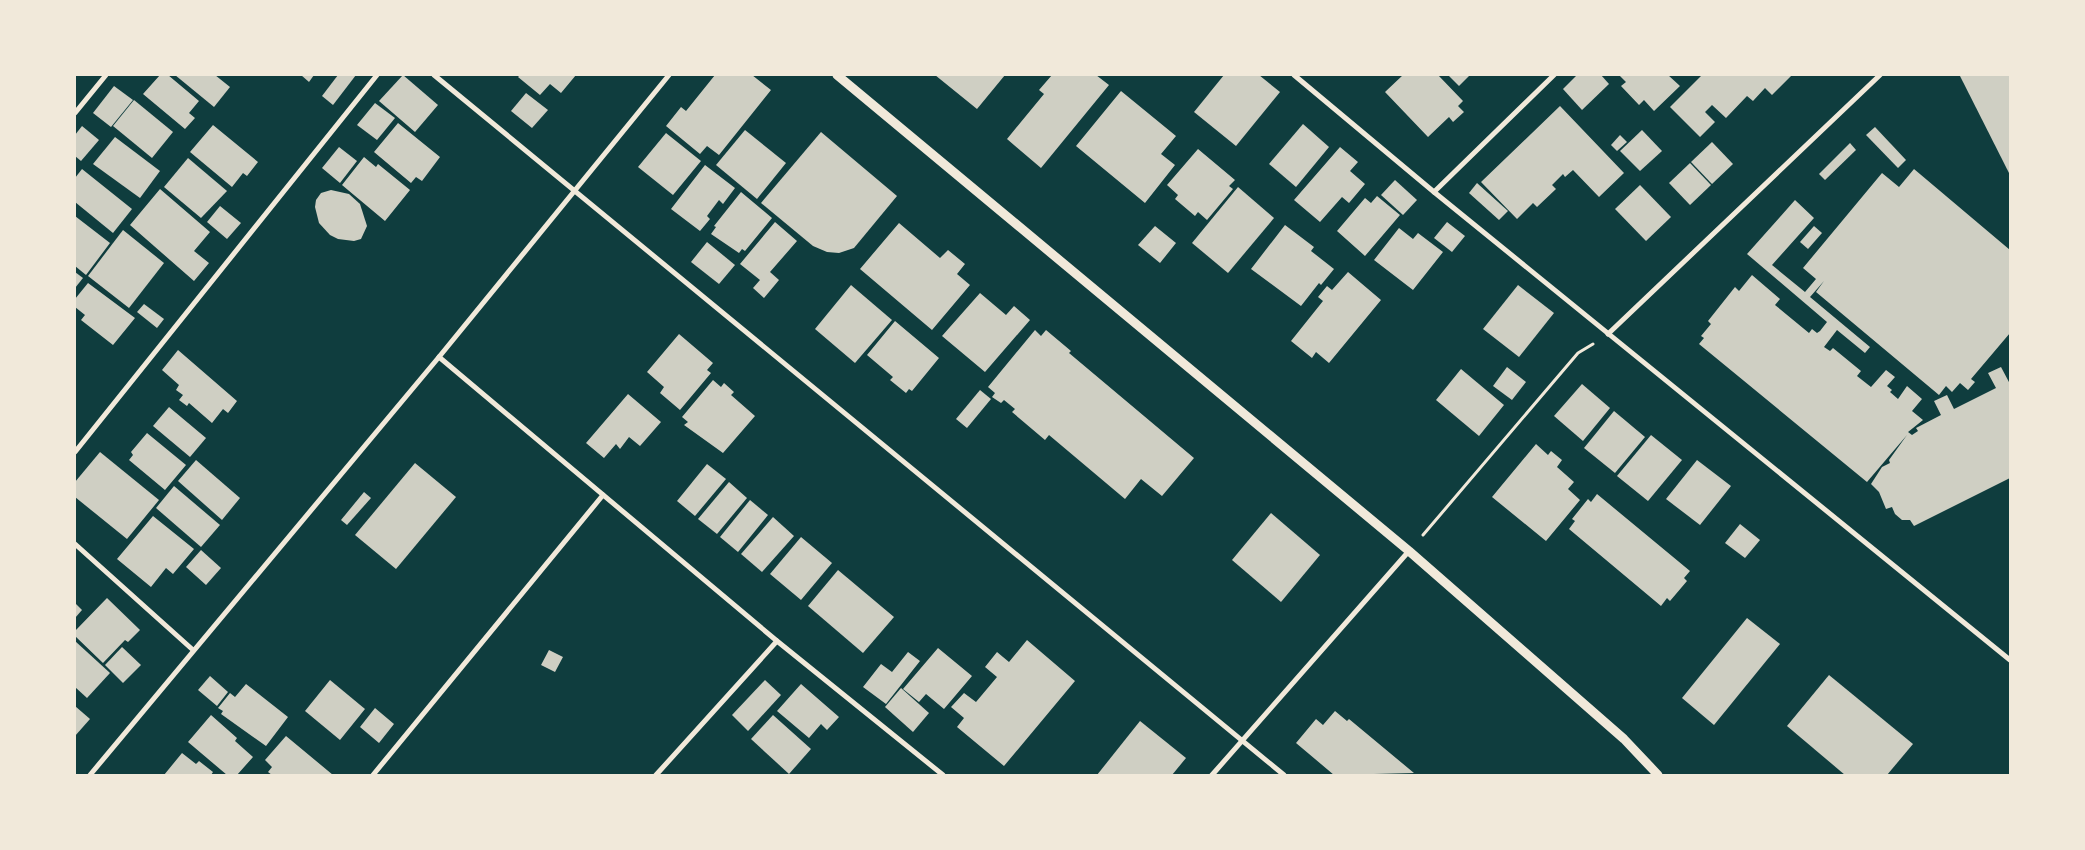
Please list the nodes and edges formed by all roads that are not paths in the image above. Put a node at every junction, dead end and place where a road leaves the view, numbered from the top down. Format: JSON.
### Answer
{"nodes":[{"id":1,"x":106,"y":75,"type":"edge"},
{"id":2,"x":377,"y":75,"type":"edge"},
{"id":3,"x":434,"y":75,"type":"edge"},
{"id":4,"x":669,"y":75,"type":"edge"},
{"id":5,"x":837,"y":75,"type":"edge"},
{"id":6,"x":1294,"y":75,"type":"edge"},
{"id":7,"x":1554,"y":75,"type":"edge"},
{"id":8,"x":1880,"y":75,"type":"edge"},
{"id":9,"x":75,"y":113,"type":"edge"},
{"id":10,"x":574,"y":190,"type":"junction"},
{"id":11,"x":1434,"y":192,"type":"junction"},
{"id":12,"x":1608,"y":334,"type":"junction"},
{"id":13,"x":439,"y":357,"type":"junction"},
{"id":14,"x":75,"y":452,"type":"edge"},
{"id":15,"x":603,"y":495,"type":"junction"},
{"id":16,"x":75,"y":544,"type":"edge"},
{"id":17,"x":1409,"y":551,"type":"junction"},
{"id":18,"x":777,"y":641,"type":"junction"},
{"id":19,"x":193,"y":650,"type":"junction"},
{"id":20,"x":2010,"y":660,"type":"edge"},
{"id":21,"x":1243,"y":742,"type":"junction"},
{"id":22,"x":941,"y":774,"type":"edge"},
{"id":23,"x":90,"y":775,"type":"edge"},
{"id":24,"x":373,"y":775,"type":"edge"},
{"id":25,"x":656,"y":775,"type":"edge"},
{"id":26,"x":1212,"y":775,"type":"edge"},
{"id":27,"x":1284,"y":775,"type":"edge"},
{"id":28,"x":1658,"y":775,"type":"edge"}],
"edges":[{"from":1,"to":9,"type":"street"},
{"from":2,"to":14,"type":"street"},
{"from":3,"to":10,"type":"street"},
{"from":4,"to":10,"type":"street"},
{"from":5,"to":17,"type":"street"},
{"from":6,"to":11,"type":"street"},
{"from":7,"to":11,"type":"street"},
{"from":8,"to":12,"type":"street"},
{"from":10,"to":13,"type":"street"},
{"from":10,"to":21,"type":"street"},
{"from":11,"to":12,"type":"street"},
{"from":12,"to":20,"type":"street"},
{"from":13,"to":15,"type":"street"},
{"from":13,"to":19,"type":"street"},
{"from":15,"to":18,"type":"street"},
{"from":15,"to":24,"type":"street"},
{"from":16,"to":19,"type":"street"},
{"from":17,"to":21,"type":"street"},
{"from":17,"to":28,"type":"street"},
{"from":18,"to":22,"type":"street"},
{"from":18,"to":25,"type":"street"},
{"from":19,"to":23,"type":"street"},
{"from":21,"to":26,"type":"street"},
{"from":21,"to":27,"type":"street"}]}
